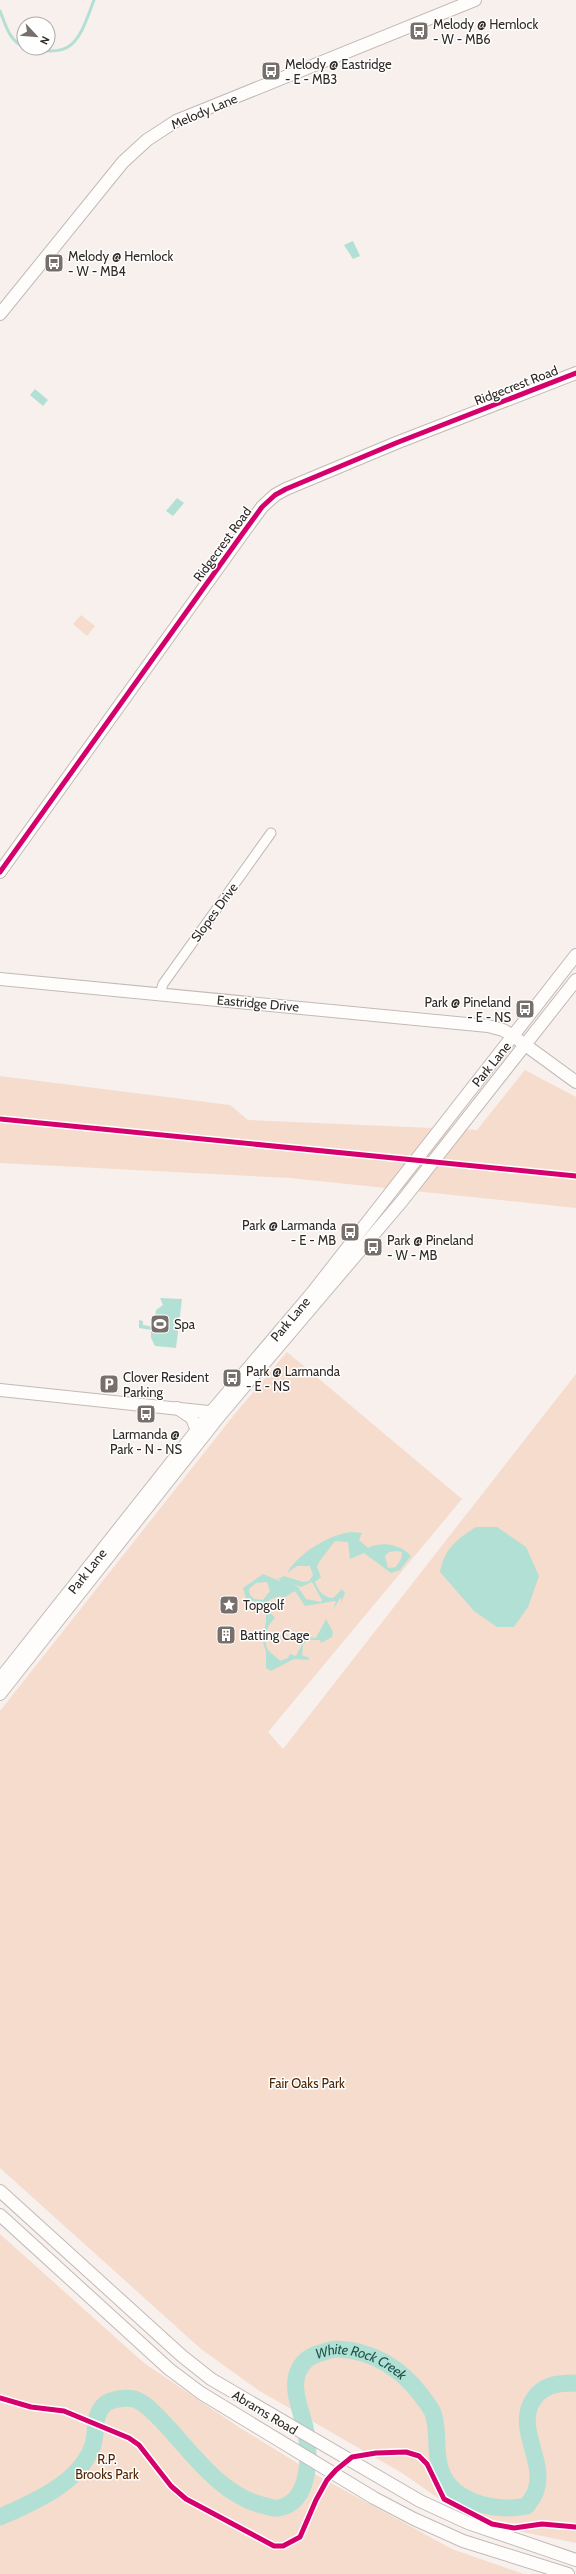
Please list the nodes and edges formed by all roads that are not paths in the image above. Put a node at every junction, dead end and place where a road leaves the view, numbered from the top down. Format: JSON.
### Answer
{"nodes":[{"id":1,"x":475,"y":0,"type":"edge"},
{"id":2,"x":0,"y":314,"type":"edge"},
{"id":3,"x":576,"y":373,"type":"edge"},
{"id":4,"x":271,"y":833,"type":"dead end"},
{"id":5,"x":0,"y":872,"type":"edge"},
{"id":6,"x":576,"y":955,"type":"edge"},
{"id":7,"x":0,"y":979,"type":"edge"},
{"id":8,"x":576,"y":980,"type":"edge"},
{"id":9,"x":160,"y":994,"type":"junction"},
{"id":10,"x":513,"y":1036,"type":"junction"},
{"id":11,"x":525,"y":1045,"type":"junction"},
{"id":12,"x":576,"y":1082,"type":"edge"},
{"id":13,"x":390,"y":1191,"type":"junction"},
{"id":14,"x":402,"y":1201,"type":"junction"},
{"id":15,"x":330,"y":1277,"type":"junction"},
{"id":16,"x":0,"y":1390,"type":"edge"},
{"id":17,"x":174,"y":1407,"type":"junction"},
{"id":18,"x":217,"y":1412,"type":"junction"},
{"id":19,"x":197,"y":1431,"type":"junction"},
{"id":20,"x":0,"y":1679,"type":"edge"},
{"id":21,"x":0,"y":1694,"type":"edge"},
{"id":22,"x":0,"y":2191,"type":"edge"},
{"id":23,"x":0,"y":2215,"type":"edge"},
{"id":24,"x":576,"y":2560,"type":"edge"},
{"id":25,"x":568,"y":2574,"type":"edge"}],
"edges":[{"from":1,"to":2,"type":"main road","name":"Melody Lane"},
{"from":3,"to":5,"type":"main road","name":"Ridgecrest Road"},
{"from":4,"to":9,"type":"street","name":"Slopes Drive"},
{"from":6,"to":10,"type":"main road","name":"Park Lane"},
{"from":7,"to":9,"type":"main road","name":"Eastridge Drive"},
{"from":8,"to":11,"type":"main road","name":"Park Lane"},
{"from":9,"to":10,"type":"main road","name":"Eastridge Drive"},
{"from":10,"to":11,"type":"main road","name":"Eastridge Drive"},
{"from":10,"to":13,"type":"main road","name":"Park Lane"},
{"from":11,"to":12,"type":"main road","name":"Eastridge Drive"},
{"from":11,"to":14,"type":"main road","name":"Park Lane"},
{"from":13,"to":14,"type":"main road"},
{"from":13,"to":15,"type":"main road","name":"Park Lane"},
{"from":14,"to":15,"type":"main road","name":"Park Lane"},
{"from":15,"to":18,"type":"main road","name":"Park Lane"},
{"from":16,"to":17,"type":"main road"},
{"from":17,"to":18,"type":"main road"},
{"from":17,"to":19,"type":"main road"},
{"from":18,"to":19,"type":"main road","name":"Park Lane"},
{"from":18,"to":21,"type":"main road","name":"Park Lane"},
{"from":19,"to":20,"type":"main road","name":"Park Lane"},
{"from":22,"to":24,"type":"main road","name":"Abrams Road"},
{"from":23,"to":25,"type":"main road","name":"Abrams Road"}]}
